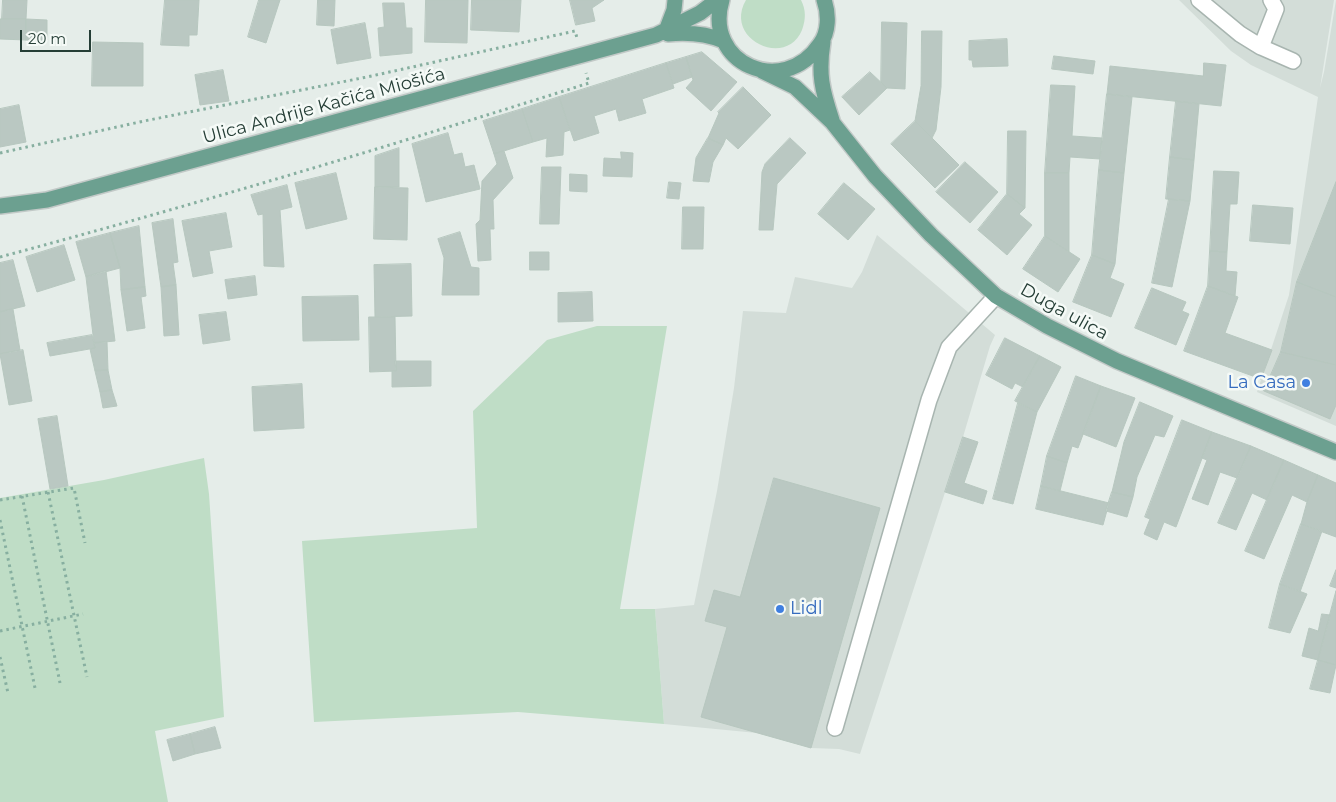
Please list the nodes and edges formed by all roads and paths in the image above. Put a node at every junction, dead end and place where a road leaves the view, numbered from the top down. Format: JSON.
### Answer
{"nodes":[{"id":1,"x":675,"y":0,"type":"edge"},
{"id":2,"x":824,"y":0,"type":"edge"},
{"id":3,"x":1199,"y":0,"type":"edge"},
{"id":4,"x":1271,"y":0,"type":"edge"},
{"id":5,"x":714,"y":2,"type":"edge"},
{"id":6,"x":719,"y":25,"type":"joint"},
{"id":7,"x":661,"y":33,"type":"junction"},
{"id":8,"x":823,"y":40,"type":"junction"},
{"id":9,"x":724,"y":41,"type":"junction"},
{"id":10,"x":1261,"y":47,"type":"junction"},
{"id":11,"x":1293,"y":61,"type":"dead end"},
{"id":12,"x":762,"y":71,"type":"junction"},
{"id":13,"x":832,"y":122,"type":"junction"},
{"id":14,"x":0,"y":206,"type":"edge"},
{"id":15,"x":996,"y":296,"type":"junction"},
{"id":16,"x":1336,"y":452,"type":"edge"},
{"id":17,"x":48,"y":492,"type":"junction"},
{"id":18,"x":22,"y":496,"type":"junction"},
{"id":19,"x":0,"y":500,"type":"edge"},
{"id":20,"x":0,"y":520,"type":"edge"},
{"id":21,"x":85,"y":543,"type":"dead end"},
{"id":22,"x":83,"y":614,"type":"dead end"},
{"id":23,"x":74,"y":615,"type":"junction"},
{"id":24,"x":48,"y":621,"type":"junction"},
{"id":25,"x":22,"y":626,"type":"junction"},
{"id":26,"x":0,"y":631,"type":"edge"},
{"id":27,"x":0,"y":656,"type":"edge"},
{"id":28,"x":87,"y":677,"type":"dead end"},
{"id":29,"x":60,"y":682,"type":"dead end"},
{"id":30,"x":35,"y":688,"type":"dead end"},
{"id":31,"x":8,"y":693,"type":"dead end"},
{"id":32,"x":835,"y":728,"type":"dead end"}],
"edges":[{"from":1,"to":7,"type":"main road"},
{"from":2,"to":8,"type":"main road","name":"Duga ulica"},
{"from":3,"to":10,"type":"street"},
{"from":4,"to":10,"type":"street"},
{"from":5,"to":6,"type":"street","name":"Duga ulica"},
{"from":5,"to":7,"type":"main road","name":"Ulica Andrije Kačića Miošića"},
{"from":6,"to":9,"type":"main road","name":"Duga ulica"},
{"from":7,"to":9,"type":"main road","name":"Ulica Andrije Kačića Miošića"},
{"from":7,"to":14,"type":"main road","name":"Ulica Andrije Kačića Miošića"},
{"from":8,"to":12,"type":"main road","name":"Duga ulica"},
{"from":8,"to":13,"type":"main road","name":"Duga ulica"},
{"from":9,"to":12,"type":"main road","name":"Duga ulica"},
{"from":10,"to":11,"type":"street"},
{"from":12,"to":13,"type":"main road","name":"Duga ulica"},
{"from":13,"to":15,"type":"main road","name":"Duga ulica"},
{"from":15,"to":16,"type":"main road","name":"Duga ulica"},
{"from":15,"to":32,"type":"street"},
{"from":17,"to":18,"type":"path"},
{"from":17,"to":21,"type":"path"},
{"from":17,"to":23,"type":"path"},
{"from":18,"to":19,"type":"path"},
{"from":18,"to":24,"type":"path"},
{"from":20,"to":25,"type":"path"},
{"from":22,"to":23,"type":"path"},
{"from":23,"to":24,"type":"path"},
{"from":23,"to":28,"type":"path"},
{"from":24,"to":25,"type":"path"},
{"from":24,"to":29,"type":"path"},
{"from":25,"to":26,"type":"path"},
{"from":25,"to":30,"type":"path"},
{"from":27,"to":31,"type":"path"}]}
